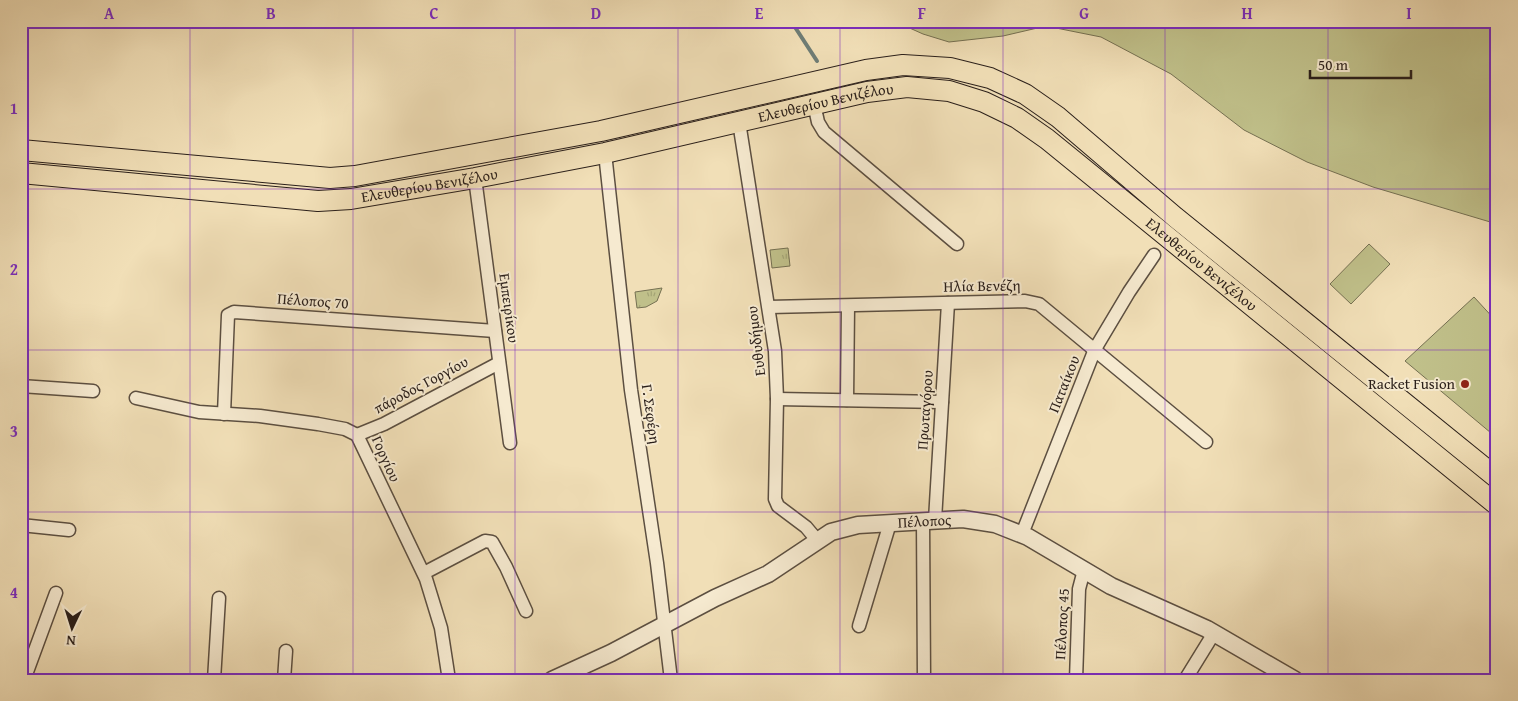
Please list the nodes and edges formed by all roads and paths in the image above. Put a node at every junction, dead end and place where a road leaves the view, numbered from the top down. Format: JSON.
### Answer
{"nodes":[{"id":1,"x":814,"y":104,"type":"junction"},
{"id":2,"x":739,"y":122,"type":"junction"},
{"id":3,"x":21,"y":150,"type":"edge"},
{"id":4,"x":605,"y":153,"type":"junction"},
{"id":5,"x":21,"y":173,"type":"edge"},
{"id":6,"x":475,"y":178,"type":"junction"},
{"id":7,"x":958,"y":244,"type":"dead end"},
{"id":8,"x":1154,"y":255,"type":"dead end"},
{"id":9,"x":948,"y":303,"type":"junction"},
{"id":10,"x":848,"y":306,"type":"junction"},
{"id":11,"x":769,"y":307,"type":"junction"},
{"id":12,"x":495,"y":331,"type":"junction"},
{"id":13,"x":1095,"y":349,"type":"junction"},
{"id":14,"x":499,"y":363,"type":"junction"},
{"id":15,"x":21,"y":386,"type":"edge"},
{"id":16,"x":93,"y":391,"type":"dead end"},
{"id":17,"x":136,"y":398,"type":"dead end"},
{"id":18,"x":778,"y":399,"type":"junction"},
{"id":19,"x":847,"y":400,"type":"junction"},
{"id":20,"x":942,"y":402,"type":"junction"},
{"id":21,"x":224,"y":414,"type":"junction"},
{"id":22,"x":357,"y":435,"type":"junction"},
{"id":23,"x":1206,"y":442,"type":"dead end"},
{"id":24,"x":510,"y":443,"type":"dead end"},
{"id":25,"x":1497,"y":478,"type":"edge"},
{"id":26,"x":1497,"y":505,"type":"edge"},
{"id":27,"x":929,"y":520,"type":"junction"},
{"id":28,"x":890,"y":523,"type":"junction"},
{"id":29,"x":21,"y":525,"type":"edge"},
{"id":30,"x":69,"y":530,"type":"dead end"},
{"id":31,"x":1022,"y":534,"type":"junction"},
{"id":32,"x":817,"y":540,"type":"junction"},
{"id":33,"x":1084,"y":570,"type":"junction"},
{"id":34,"x":424,"y":573,"type":"junction"},
{"id":35,"x":56,"y":593,"type":"dead end"},
{"id":36,"x":219,"y":598,"type":"dead end"},
{"id":37,"x":526,"y":611,"type":"dead end"},
{"id":38,"x":665,"y":625,"type":"junction"},
{"id":39,"x":859,"y":626,"type":"dead end"},
{"id":40,"x":1214,"y":633,"type":"junction"},
{"id":41,"x":286,"y":651,"type":"dead end"},
{"id":42,"x":24,"y":680,"type":"edge"},
{"id":43,"x":214,"y":680,"type":"edge"},
{"id":44,"x":284,"y":680,"type":"edge"},
{"id":45,"x":449,"y":680,"type":"edge"},
{"id":46,"x":552,"y":680,"type":"edge"},
{"id":47,"x":671,"y":680,"type":"edge"},
{"id":48,"x":924,"y":680,"type":"edge"},
{"id":49,"x":1076,"y":680,"type":"edge"},
{"id":50,"x":1185,"y":680,"type":"edge"},
{"id":51,"x":1295,"y":680,"type":"edge"}],
"edges":[{"from":1,"to":2,"type":"main road","name":"Ελευθερίου Βενιζέλου"},
{"from":1,"to":7,"type":"street"},
{"from":1,"to":26,"type":"main road","name":"Ελευθερίου Βενιζέλου"},
{"from":2,"to":4,"type":"main road","name":"Ελευθερίου Βενιζέλου"},
{"from":2,"to":11,"type":"street","name":"Ευθυδήμου"},
{"from":3,"to":25,"type":"main road","name":"Ελευθερίου Βενιζέλου"},
{"from":4,"to":6,"type":"main road","name":"Ελευθερίου Βενιζέλου"},
{"from":4,"to":38,"type":"street","name":"Γ. Σεφέρη"},
{"from":5,"to":6,"type":"main road","name":"Ελευθερίου Βενιζέλου"},
{"from":6,"to":12,"type":"street","name":"Εμπειρίκου"},
{"from":8,"to":13,"type":"street","name":"Παταίκου"},
{"from":9,"to":10,"type":"street","name":"Ηλία Βενέζη"},
{"from":9,"to":13,"type":"street","name":"Ηλία Βενέζη"},
{"from":9,"to":20,"type":"street","name":"Πρωταγόρου"},
{"from":10,"to":11,"type":"street","name":"Ηλία Βενέζη"},
{"from":10,"to":19,"type":"street"},
{"from":11,"to":18,"type":"street","name":"Ευθυδήμου"},
{"from":12,"to":14,"type":"street","name":"Εμπειρίκου"},
{"from":12,"to":21,"type":"street","name":"Πέλοπος 70"},
{"from":13,"to":23,"type":"street","name":"Ηλία Βενέζη"},
{"from":13,"to":31,"type":"street","name":"Παταίκου"},
{"from":14,"to":22,"type":"street","name":"πάροδος Γοργίου"},
{"from":14,"to":24,"type":"street","name":"Εμπειρίκου"},
{"from":15,"to":16,"type":"street"},
{"from":17,"to":21,"type":"street","name":"Γοργίου"},
{"from":18,"to":19,"type":"street"},
{"from":18,"to":32,"type":"street","name":"Ευθυδήμου"},
{"from":19,"to":20,"type":"street"},
{"from":20,"to":27,"type":"street","name":"Πρωταγόρου"},
{"from":21,"to":22,"type":"street","name":"Γοργίου"},
{"from":22,"to":34,"type":"street","name":"Γοργίου"},
{"from":27,"to":28,"type":"street","name":"Πέλοπος"},
{"from":27,"to":31,"type":"street","name":"Πέλοπος"},
{"from":27,"to":48,"type":"street","name":"Πρωταγόρου"},
{"from":28,"to":32,"type":"street","name":"Πέλοπος"},
{"from":28,"to":39,"type":"street"},
{"from":29,"to":30,"type":"street"},
{"from":31,"to":33,"type":"street","name":"Πέλοπος"},
{"from":32,"to":38,"type":"street","name":"Πέλοπος"},
{"from":33,"to":40,"type":"street","name":"Πέλοπος"},
{"from":33,"to":49,"type":"street","name":"Πέλοπος 45"},
{"from":34,"to":37,"type":"street"},
{"from":34,"to":45,"type":"street","name":"Γοργίου"},
{"from":35,"to":42,"type":"street"},
{"from":36,"to":43,"type":"street"},
{"from":38,"to":46,"type":"street","name":"Πέλοπος"},
{"from":38,"to":47,"type":"street","name":"Γ. Σεφέρη"},
{"from":40,"to":50,"type":"street"},
{"from":40,"to":51,"type":"street","name":"Πέλοπος"},
{"from":41,"to":44,"type":"street"}]}
